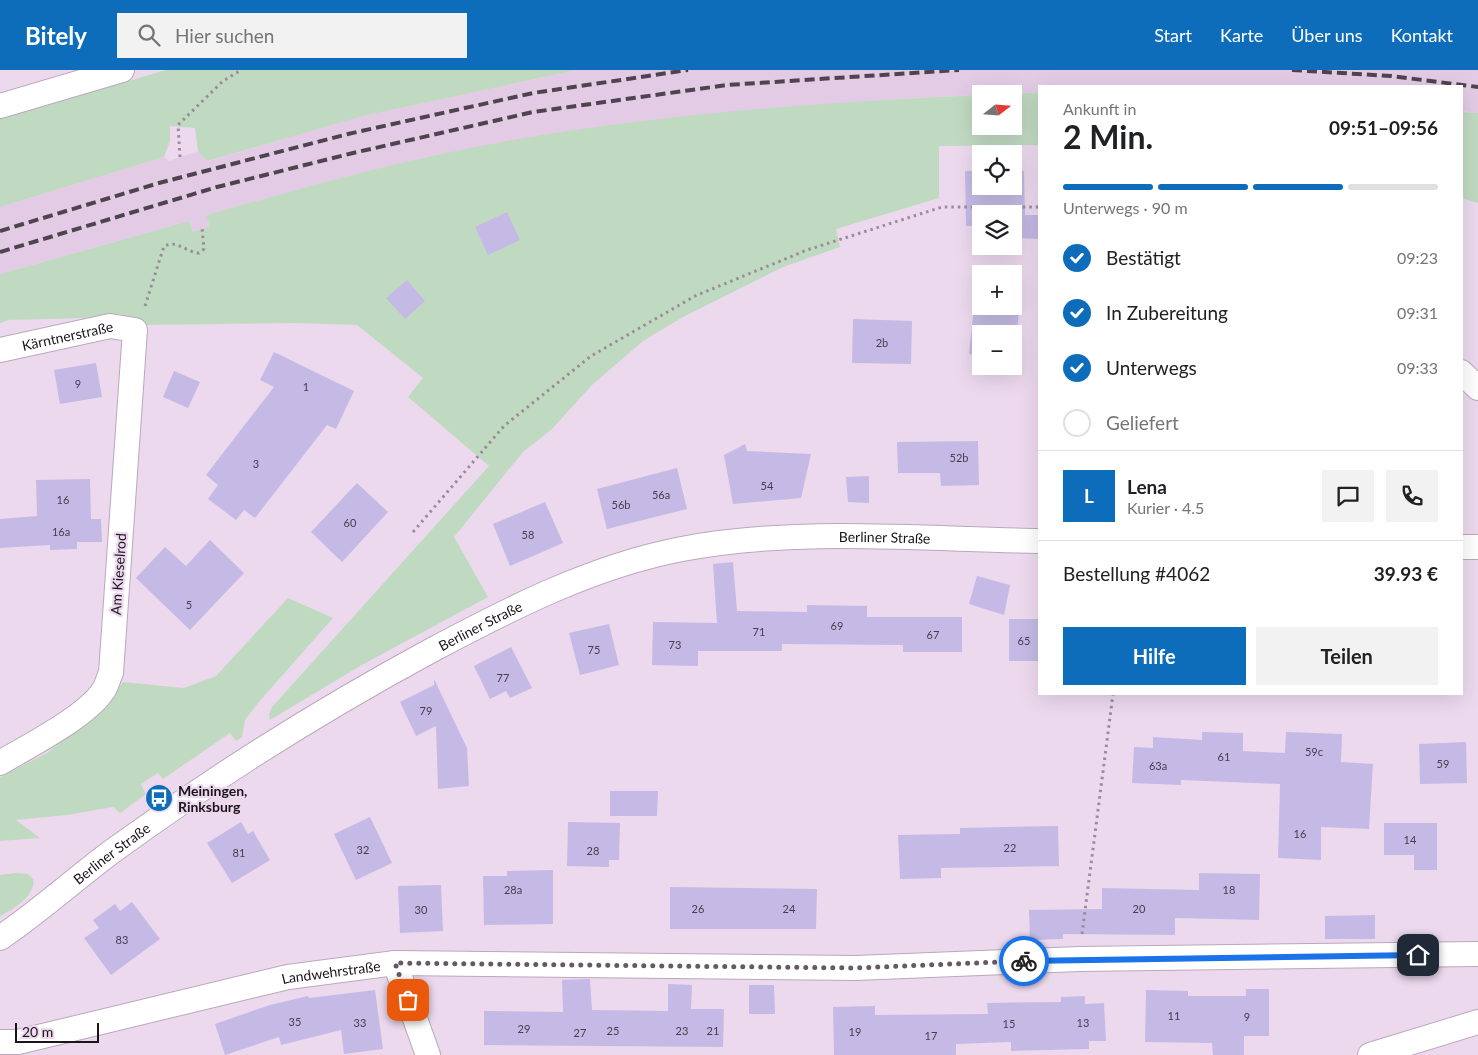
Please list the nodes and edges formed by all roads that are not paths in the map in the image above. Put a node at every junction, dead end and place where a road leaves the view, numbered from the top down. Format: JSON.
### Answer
{"nodes":[{"id":1,"x":122,"y":70,"type":"edge"},
{"id":2,"x":0,"y":106,"type":"edge"},
{"id":3,"x":135,"y":330,"type":"joint"},
{"id":4,"x":0,"y":350,"type":"edge"},
{"id":5,"x":1463,"y":374,"type":"edge"},
{"id":6,"x":1478,"y":388,"type":"edge"},
{"id":7,"x":1038,"y":541,"type":"edge"},
{"id":8,"x":1463,"y":547,"type":"edge"},
{"id":9,"x":1478,"y":547,"type":"edge"},
{"id":10,"x":0,"y":763,"type":"edge"},
{"id":11,"x":0,"y":938,"type":"edge"},
{"id":12,"x":1478,"y":954,"type":"edge"},
{"id":13,"x":395,"y":963,"type":"junction"},
{"id":14,"x":1478,"y":1022,"type":"edge"},
{"id":15,"x":0,"y":1042,"type":"edge"},
{"id":16,"x":428,"y":1055,"type":"edge"},
{"id":17,"x":1370,"y":1055,"type":"edge"}],
"edges":[{"from":1,"to":2,"type":"street"},
{"from":3,"to":4,"type":"street","name":"Kärntnerstraße"},
{"from":3,"to":10,"type":"street","name":"Am Kieselrod"},
{"from":5,"to":6,"type":"street"},
{"from":7,"to":11,"type":"street","name":"Berliner Straße"},
{"from":8,"to":9,"type":"street"},
{"from":12,"to":13,"type":"street","name":"Landwehrstraße"},
{"from":13,"to":15,"type":"street","name":"Landwehrstraße"},
{"from":13,"to":16,"type":"street"},
{"from":14,"to":17,"type":"street"}]}
